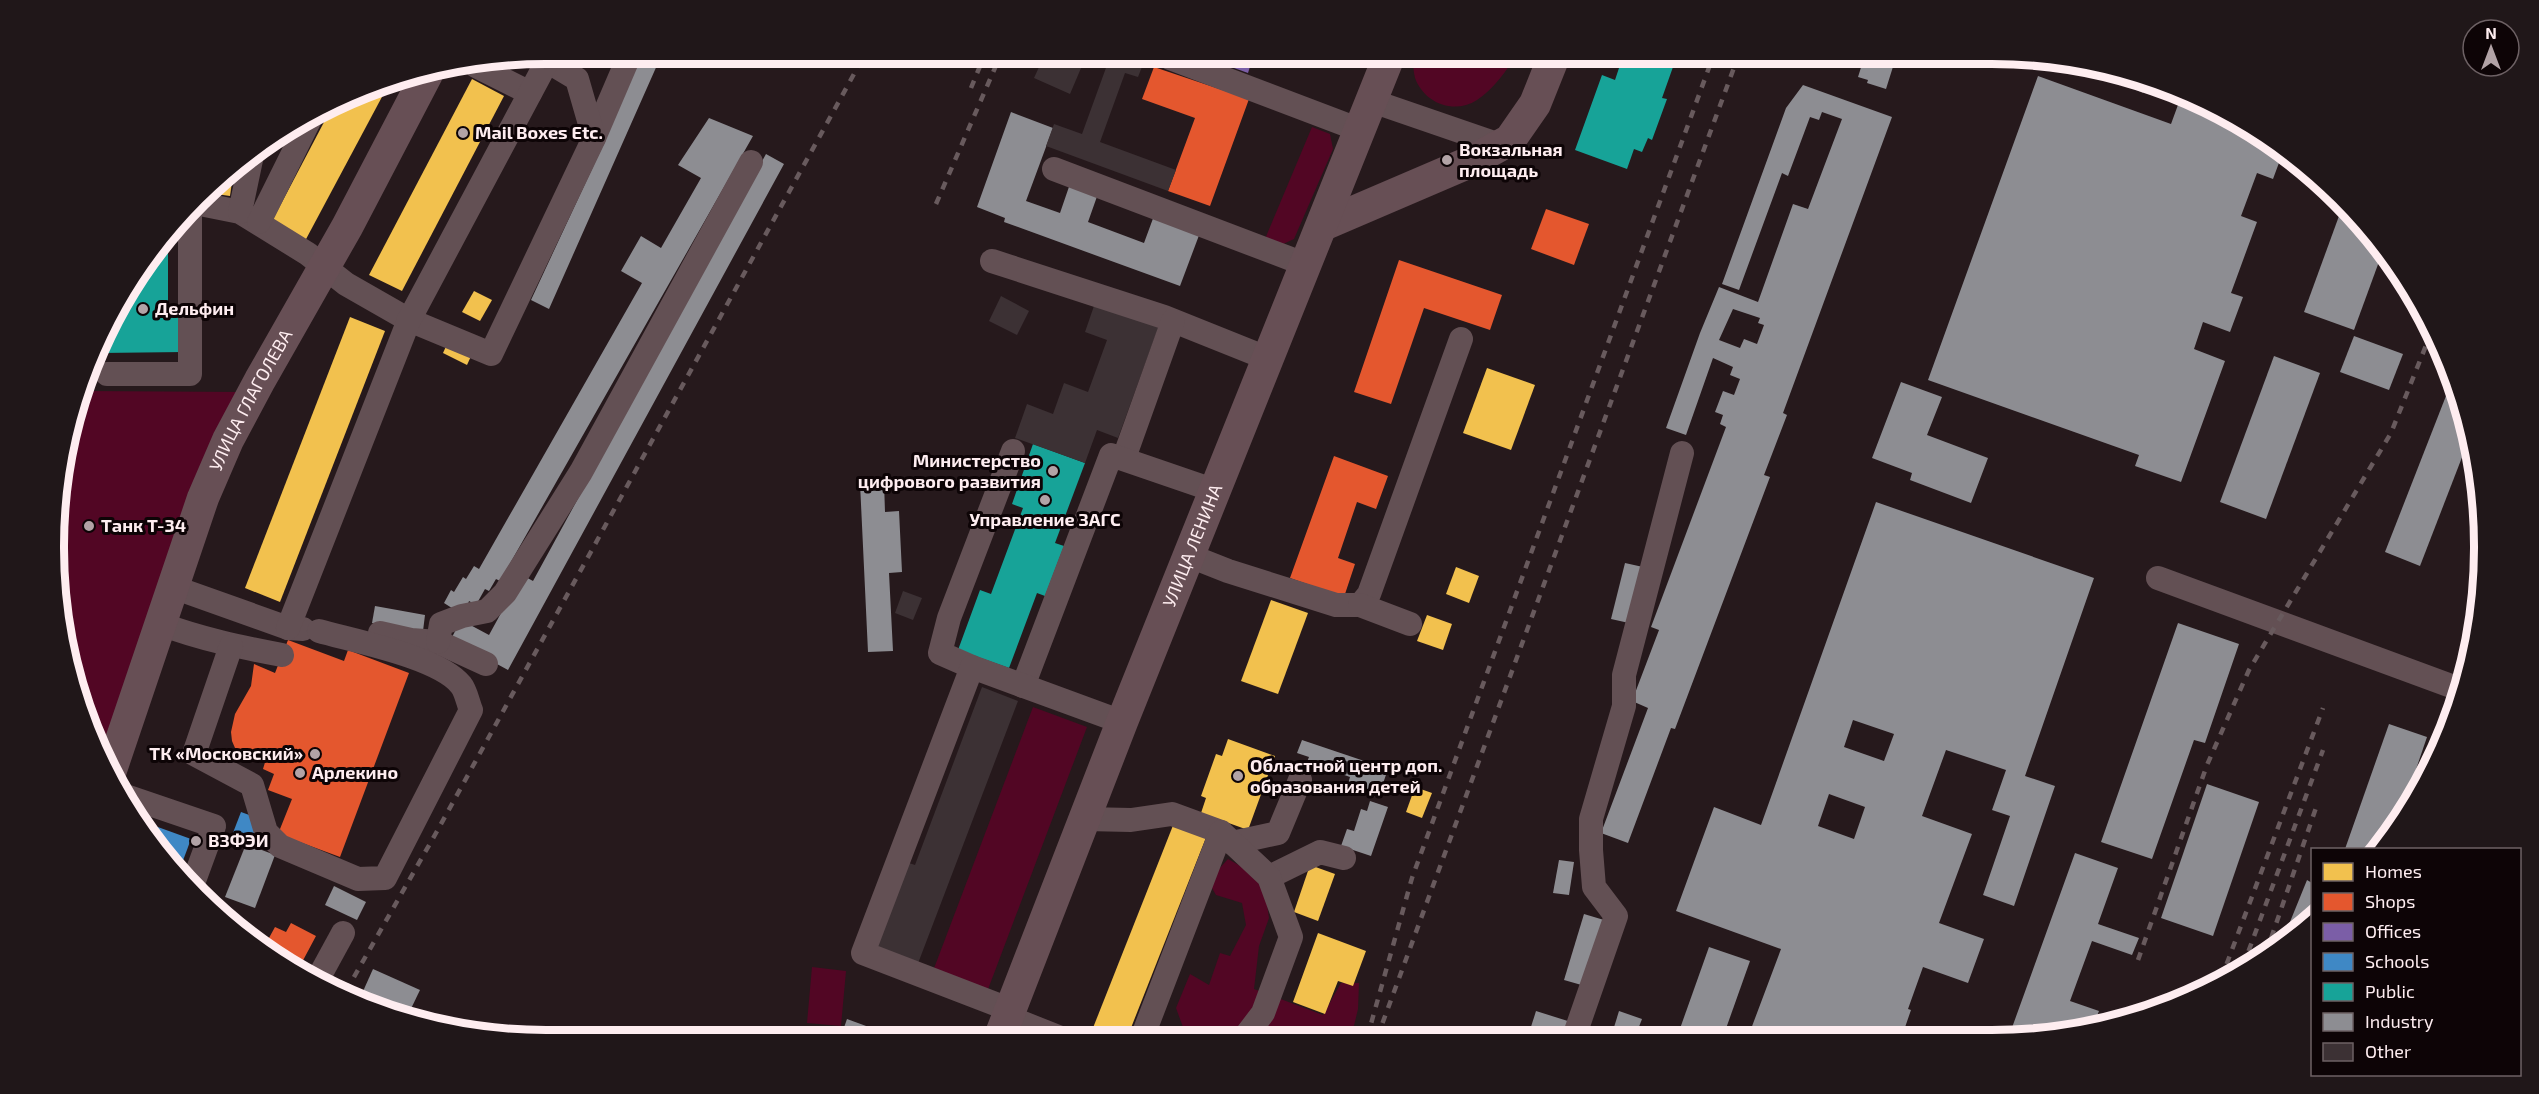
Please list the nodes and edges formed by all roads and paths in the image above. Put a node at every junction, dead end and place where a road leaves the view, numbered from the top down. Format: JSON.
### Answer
{"nodes":[{"id":1,"x":545,"y":64,"type":"edge"},
{"id":2,"x":558,"y":64,"type":"edge"},
{"id":3,"x":626,"y":64,"type":"edge"},
{"id":4,"x":1188,"y":64,"type":"edge"},
{"id":5,"x":1386,"y":64,"type":"edge"},
{"id":6,"x":1551,"y":64,"type":"edge"},
{"id":7,"x":482,"y":69,"type":"edge"},
{"id":8,"x":423,"y":81,"type":"edge"},
{"id":9,"x":530,"y":93,"type":"junction"},
{"id":10,"x":1372,"y":101,"type":"junction"},
{"id":11,"x":305,"y":130,"type":"edge"},
{"id":12,"x":1360,"y":130,"type":"junction"},
{"id":13,"x":594,"y":138,"type":"junction"},
{"id":14,"x":1500,"y":145,"type":"junction"},
{"id":15,"x":257,"y":161,"type":"edge"},
{"id":16,"x":751,"y":162,"type":"dead end"},
{"id":17,"x":251,"y":166,"type":"edge"},
{"id":18,"x":1054,"y":169,"type":"dead end"},
{"id":19,"x":283,"y":175,"type":"junction"},
{"id":20,"x":206,"y":206,"type":"edge"},
{"id":21,"x":249,"y":217,"type":"junction"},
{"id":22,"x":190,"y":223,"type":"edge"},
{"id":23,"x":1323,"y":225,"type":"junction"},
{"id":24,"x":992,"y":261,"type":"dead end"},
{"id":25,"x":1307,"y":265,"type":"junction"},
{"id":26,"x":324,"y":268,"type":"junction"},
{"id":27,"x":409,"y":320,"type":"junction"},
{"id":28,"x":1173,"y":321,"type":"junction"},
{"id":29,"x":1461,"y":339,"type":"dead end"},
{"id":30,"x":1269,"y":359,"type":"junction"},
{"id":31,"x":107,"y":374,"type":"dead end"},
{"id":32,"x":1013,"y":451,"type":"dead end"},
{"id":33,"x":1682,"y":453,"type":"dead end"},
{"id":34,"x":1124,"y":458,"type":"junction"},
{"id":35,"x":1216,"y":492,"type":"junction"},
{"id":36,"x":1190,"y":556,"type":"junction"},
{"id":37,"x":2158,"y":578,"type":"dead end"},
{"id":38,"x":172,"y":587,"type":"junction"},
{"id":39,"x":1360,"y":605,"type":"junction"},
{"id":40,"x":161,"y":624,"type":"junction"},
{"id":41,"x":1410,"y":624,"type":"dead end"},
{"id":42,"x":288,"y":628,"type":"junction"},
{"id":43,"x":319,"y":631,"type":"junction"},
{"id":44,"x":438,"y":642,"type":"junction"},
{"id":45,"x":231,"y":646,"type":"junction"},
{"id":46,"x":282,"y":655,"type":"dead end"},
{"id":47,"x":486,"y":664,"type":"dead end"},
{"id":48,"x":972,"y":667,"type":"junction"},
{"id":49,"x":1023,"y":686,"type":"junction"},
{"id":50,"x":2454,"y":687,"type":"edge"},
{"id":51,"x":1122,"y":722,"type":"junction"},
{"id":52,"x":112,"y":757,"type":"edge"},
{"id":53,"x":1300,"y":780,"type":"dead end"},
{"id":54,"x":136,"y":800,"type":"edge"},
{"id":55,"x":1084,"y":819,"type":"junction"},
{"id":56,"x":1227,"y":838,"type":"junction"},
{"id":57,"x":1344,"y":858,"type":"dead end"},
{"id":58,"x":195,"y":877,"type":"edge"},
{"id":59,"x":1269,"y":877,"type":"junction"},
{"id":60,"x":343,"y":933,"type":"dead end"},
{"id":61,"x":321,"y":973,"type":"edge"},
{"id":62,"x":1006,"y":1022,"type":"edge"},
{"id":63,"x":1033,"y":1030,"type":"edge"},
{"id":64,"x":1145,"y":1030,"type":"edge"},
{"id":65,"x":1250,"y":1030,"type":"edge"},
{"id":66,"x":1576,"y":1030,"type":"edge"}],
"edges":[{"from":1,"to":9,"type":"lane"},
{"from":2,"to":13,"type":"lane"},
{"from":3,"to":13,"type":"lane"},
{"from":4,"to":12,"type":"lane"},
{"from":5,"to":10,"type":"main road","name":"УЛИЦА ЛЕНИНА"},
{"from":6,"to":14,"type":"main road"},
{"from":7,"to":9,"type":"lane"},
{"from":8,"to":26,"type":"main road","name":"УЛИЦА ГЛАГОЛЕВА"},
{"from":9,"to":27,"type":"lane"},
{"from":10,"to":12,"type":"main road","name":"УЛИЦА ЛЕНИНА"},
{"from":10,"to":14,"type":"lane"},
{"from":11,"to":19,"type":"lane"},
{"from":12,"to":23,"type":"main road","name":"УЛИЦА ЛЕНИНА"},
{"from":13,"to":27,"type":"lane"},
{"from":14,"to":23,"type":"main road"},
{"from":15,"to":19,"type":"lane"},
{"from":16,"to":44,"type":"lane"},
{"from":17,"to":21,"type":"lane"},
{"from":18,"to":25,"type":"lane"},
{"from":19,"to":21,"type":"lane"},
{"from":20,"to":21,"type":"lane"},
{"from":21,"to":26,"type":"lane"},
{"from":22,"to":31,"type":"lane"},
{"from":23,"to":25,"type":"main road","name":"УЛИЦА ЛЕНИНА"},
{"from":24,"to":28,"type":"lane"},
{"from":25,"to":30,"type":"main road","name":"УЛИЦА ЛЕНИНА"},
{"from":26,"to":27,"type":"lane"},
{"from":26,"to":38,"type":"main road","name":"УЛИЦА ГЛАГОЛЕВА"},
{"from":27,"to":42,"type":"lane"},
{"from":28,"to":30,"type":"lane"},
{"from":28,"to":34,"type":"lane"},
{"from":29,"to":39,"type":"lane"},
{"from":30,"to":35,"type":"main road","name":"УЛИЦА ЛЕНИНА"},
{"from":32,"to":48,"type":"lane"},
{"from":33,"to":66,"type":"lane"},
{"from":34,"to":35,"type":"lane"},
{"from":34,"to":49,"type":"lane"},
{"from":35,"to":36,"type":"main road","name":"УЛИЦА ЛЕНИНА"},
{"from":36,"to":39,"type":"lane"},
{"from":36,"to":51,"type":"main road","name":"УЛИЦА ЛЕНИНА"},
{"from":37,"to":50,"type":"lane"},
{"from":38,"to":40,"type":"main road","name":"УЛИЦА ГЛАГОЛЕВА"},
{"from":38,"to":42,"type":"lane"},
{"from":39,"to":41,"type":"lane"},
{"from":40,"to":45,"type":"lane"},
{"from":40,"to":52,"type":"main road","name":"УЛИЦА ГЛАГОЛЕВА"},
{"from":42,"to":43,"type":"lane"},
{"from":43,"to":44,"type":"lane"},
{"from":43,"to":45,"type":"lane"},
{"from":44,"to":47,"type":"lane"},
{"from":45,"to":46,"type":"lane"},
{"from":48,"to":49,"type":"lane"},
{"from":48,"to":62,"type":"lane"},
{"from":49,"to":51,"type":"lane"},
{"from":51,"to":55,"type":"main road","name":"УЛИЦА ЛЕНИНА"},
{"from":53,"to":56,"type":"lane"},
{"from":54,"to":58,"type":"lane"},
{"from":55,"to":56,"type":"lane"},
{"from":55,"to":62,"type":"main road","name":"УЛИЦА ЛЕНИНА"},
{"from":56,"to":59,"type":"lane"},
{"from":56,"to":64,"type":"lane"},
{"from":57,"to":59,"type":"lane"},
{"from":59,"to":65,"type":"lane"},
{"from":60,"to":61,"type":"lane"},
{"from":62,"to":63,"type":"lane"}]}
